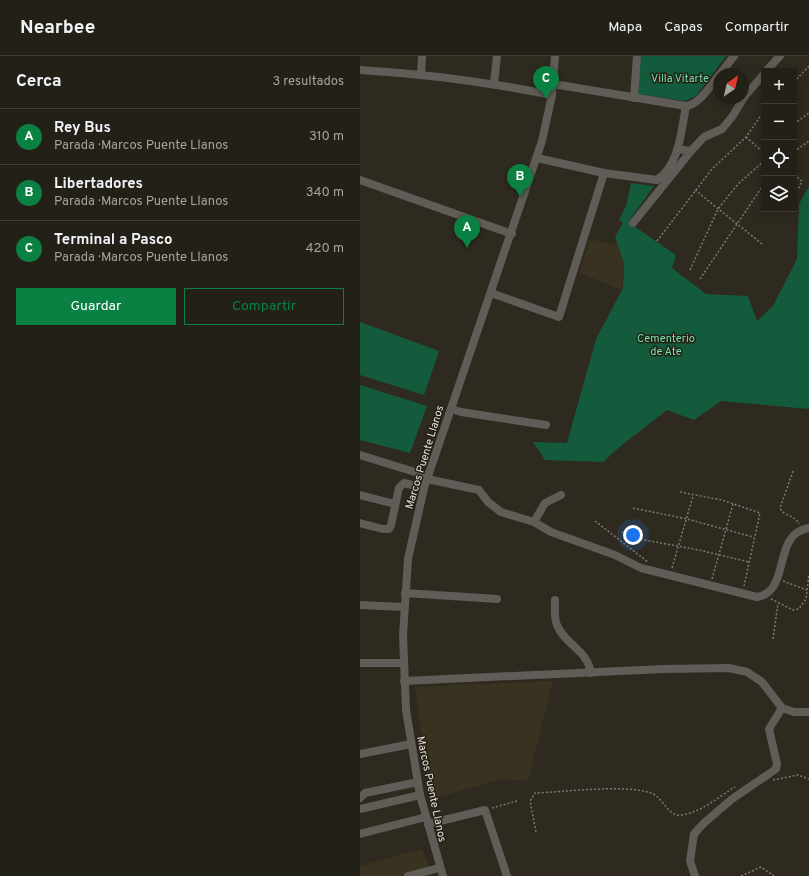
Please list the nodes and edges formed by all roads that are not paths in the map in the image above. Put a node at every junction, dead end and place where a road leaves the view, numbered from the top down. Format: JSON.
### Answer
{"nodes":[{"id":1,"x":422,"y":56,"type":"edge"},
{"id":2,"x":497,"y":56,"type":"edge"},
{"id":3,"x":556,"y":56,"type":"edge"},
{"id":4,"x":637,"y":56,"type":"edge"},
{"id":5,"x":734,"y":56,"type":"edge"},
{"id":6,"x":780,"y":56,"type":"edge"},
{"id":7,"x":724,"y":68,"type":"edge"},
{"id":8,"x":769,"y":68,"type":"edge"},
{"id":9,"x":360,"y":70,"type":"edge"},
{"id":10,"x":421,"y":74,"type":"junction"},
{"id":11,"x":761,"y":77,"type":"edge"},
{"id":12,"x":713,"y":82,"type":"edge"},
{"id":13,"x":494,"y":83,"type":"junction"},
{"id":14,"x":554,"y":84,"type":"junction"},
{"id":15,"x":552,"y":94,"type":"junction"},
{"id":16,"x":634,"y":98,"type":"junction"},
{"id":17,"x":686,"y":106,"type":"junction"},
{"id":18,"x":677,"y":149,"type":"junction"},
{"id":19,"x":691,"y":151,"type":"junction"},
{"id":20,"x":537,"y":158,"type":"junction"},
{"id":21,"x":604,"y":173,"type":"junction"},
{"id":22,"x":360,"y":180,"type":"edge"},
{"id":23,"x":633,"y":223,"type":"dead end"},
{"id":24,"x":512,"y":234,"type":"junction"},
{"id":25,"x":491,"y":293,"type":"junction"},
{"id":26,"x":450,"y":409,"type":"junction"},
{"id":27,"x":546,"y":425,"type":"dead end"},
{"id":28,"x":360,"y":456,"type":"edge"},
{"id":29,"x":428,"y":478,"type":"junction"},
{"id":30,"x":424,"y":488,"type":"junction"},
{"id":31,"x":360,"y":495,"type":"edge"},
{"id":32,"x":561,"y":495,"type":"dead end"},
{"id":33,"x":395,"y":504,"type":"junction"},
{"id":34,"x":360,"y":522,"type":"edge"},
{"id":35,"x":534,"y":522,"type":"junction"},
{"id":36,"x":805,"y":529,"type":"edge"},
{"id":37,"x":405,"y":593,"type":"junction"},
{"id":38,"x":497,"y":599,"type":"dead end"},
{"id":39,"x":555,"y":600,"type":"dead end"},
{"id":40,"x":360,"y":605,"type":"edge"},
{"id":41,"x":404,"y":607,"type":"junction"},
{"id":42,"x":360,"y":663,"type":"edge"},
{"id":43,"x":403,"y":664,"type":"junction"},
{"id":44,"x":591,"y":672,"type":"junction"},
{"id":45,"x":404,"y":681,"type":"junction"},
{"id":46,"x":782,"y":708,"type":"junction"},
{"id":47,"x":809,"y":712,"type":"edge"},
{"id":48,"x":411,"y":744,"type":"junction"},
{"id":49,"x":360,"y":754,"type":"edge"},
{"id":50,"x":418,"y":782,"type":"junction"},
{"id":51,"x":402,"y":786,"type":"junction"},
{"id":52,"x":420,"y":795,"type":"junction"},
{"id":53,"x":360,"y":798,"type":"edge"},
{"id":54,"x":404,"y":800,"type":"junction"},
{"id":55,"x":360,"y":809,"type":"edge"},
{"id":56,"x":427,"y":821,"type":"junction"},
{"id":57,"x":360,"y":834,"type":"edge"},
{"id":58,"x":439,"y":868,"type":"junction"},
{"id":59,"x":408,"y":876,"type":"edge"},
{"id":60,"x":443,"y":876,"type":"edge"},
{"id":61,"x":507,"y":876,"type":"edge"},
{"id":62,"x":695,"y":876,"type":"edge"}],
"edges":[{"from":1,"to":10,"type":"street"},
{"from":2,"to":13,"type":"street"},
{"from":3,"to":14,"type":"street","name":"Marcos Puente Llanos"},
{"from":4,"to":16,"type":"street"},
{"from":5,"to":7,"type":"street"},
{"from":6,"to":8,"type":"street"},
{"from":9,"to":10,"type":"street"},
{"from":10,"to":13,"type":"street"},
{"from":11,"to":19,"type":"street"},
{"from":12,"to":17,"type":"street"},
{"from":13,"to":15,"type":"street"},
{"from":14,"to":15,"type":"street","name":"Marcos Puente Llanos"},
{"from":14,"to":16,"type":"street"},
{"from":15,"to":20,"type":"street","name":"Marcos Puente Llanos"},
{"from":16,"to":17,"type":"street"},
{"from":17,"to":18,"type":"street"},
{"from":18,"to":19,"type":"street"},
{"from":18,"to":21,"type":"street"},
{"from":19,"to":23,"type":"street"},
{"from":20,"to":21,"type":"street"},
{"from":20,"to":24,"type":"street","name":"Marcos Puente Llanos"},
{"from":21,"to":25,"type":"street"},
{"from":22,"to":24,"type":"street"},
{"from":24,"to":25,"type":"street","name":"Marcos Puente Llanos"},
{"from":25,"to":26,"type":"street","name":"Marcos Puente Llanos"},
{"from":26,"to":27,"type":"street"},
{"from":26,"to":29,"type":"street","name":"Marcos Puente Llanos"},
{"from":28,"to":29,"type":"street"},
{"from":29,"to":30,"type":"street","name":"Marcos Puente Llanos"},
{"from":29,"to":35,"type":"street"},
{"from":30,"to":33,"type":"street"},
{"from":30,"to":37,"type":"street","name":"Marcos Puente Llanos"},
{"from":31,"to":33,"type":"street"},
{"from":32,"to":35,"type":"street"},
{"from":33,"to":34,"type":"street"},
{"from":35,"to":36,"type":"street"},
{"from":37,"to":38,"type":"street"},
{"from":37,"to":41,"type":"street","name":"Marcos Puente Llanos"},
{"from":39,"to":44,"type":"street"},
{"from":40,"to":41,"type":"street"},
{"from":41,"to":43,"type":"street","name":"Marcos Puente Llanos"},
{"from":42,"to":43,"type":"street"},
{"from":43,"to":45,"type":"street","name":"Marcos Puente Llanos"},
{"from":44,"to":45,"type":"street"},
{"from":44,"to":46,"type":"street"},
{"from":45,"to":48,"type":"street","name":"Marcos Puente Llanos"},
{"from":46,"to":47,"type":"street"},
{"from":46,"to":62,"type":"street"},
{"from":48,"to":49,"type":"street"},
{"from":48,"to":50,"type":"street","name":"Marcos Puente Llanos"},
{"from":50,"to":51,"type":"street"},
{"from":50,"to":52,"type":"street","name":"Marcos Puente Llanos"},
{"from":51,"to":53,"type":"street"},
{"from":51,"to":54,"type":"street"},
{"from":52,"to":54,"type":"street"},
{"from":52,"to":56,"type":"street","name":"Marcos Puente Llanos"},
{"from":54,"to":55,"type":"street"},
{"from":56,"to":57,"type":"street"},
{"from":56,"to":58,"type":"street","name":"Marcos Puente Llanos"},
{"from":56,"to":61,"type":"street"},
{"from":58,"to":59,"type":"street"},
{"from":58,"to":60,"type":"street","name":"Marcos Puente Llanos"}]}
